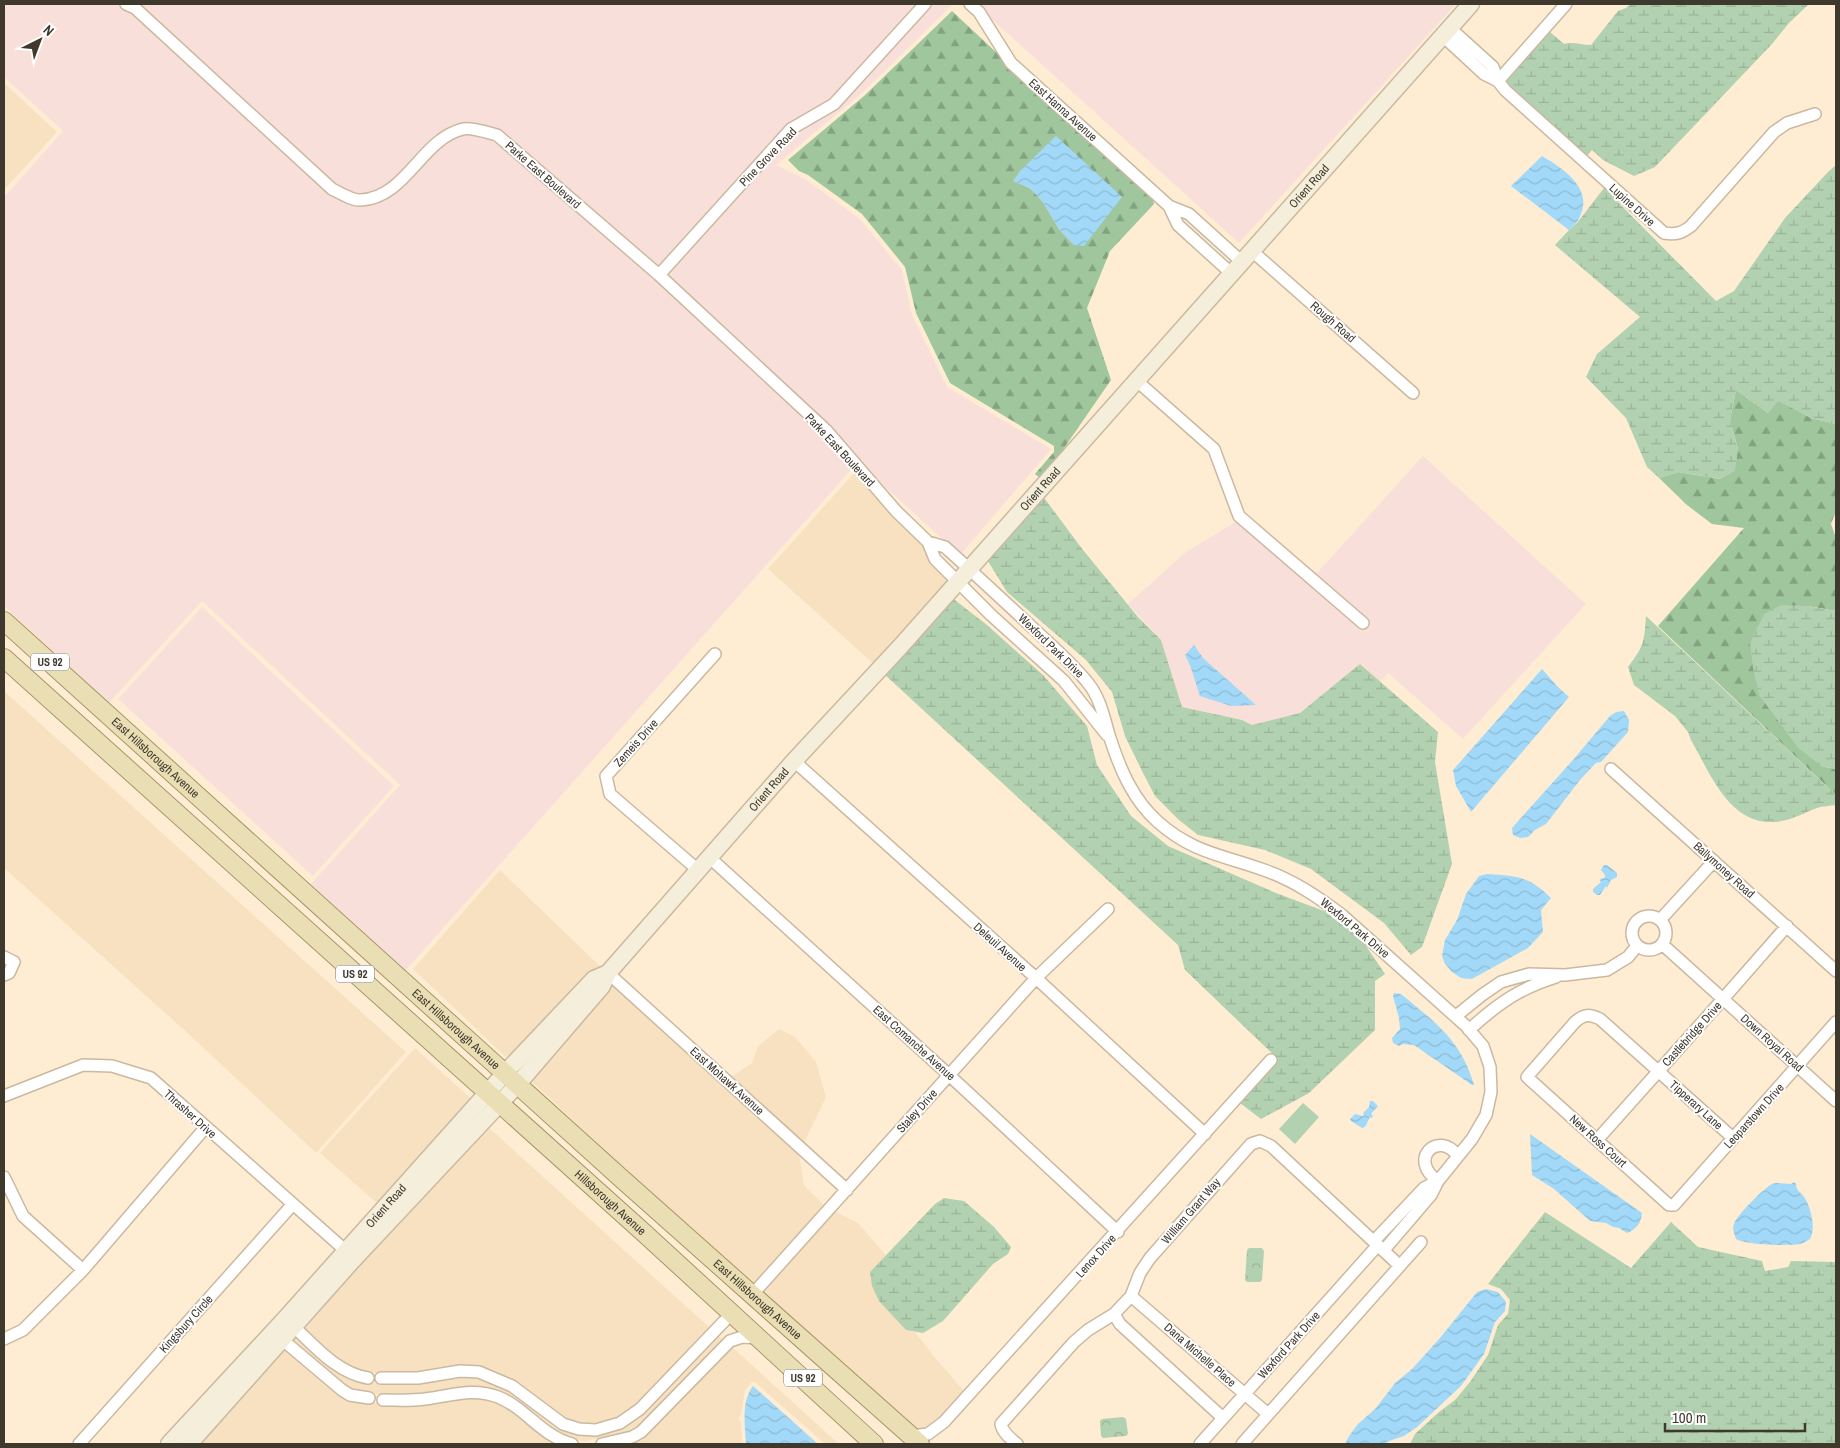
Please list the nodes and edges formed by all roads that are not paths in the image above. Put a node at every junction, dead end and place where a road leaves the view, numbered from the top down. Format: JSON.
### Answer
{"nodes":[{"id":1,"x":126,"y":4,"type":"edge"},
{"id":2,"x":925,"y":4,"type":"edge"},
{"id":3,"x":970,"y":4,"type":"edge"},
{"id":4,"x":1471,"y":4,"type":"edge"},
{"id":5,"x":1566,"y":4,"type":"edge"},
{"id":6,"x":1446,"y":32,"type":"junction"},
{"id":7,"x":1498,"y":81,"type":"junction"},
{"id":8,"x":1814,"y":114,"type":"dead end"},
{"id":9,"x":1169,"y":206,"type":"junction"},
{"id":10,"x":1242,"y":262,"type":"junction"},
{"id":11,"x":658,"y":275,"type":"junction"},
{"id":12,"x":1137,"y":381,"type":"junction"},
{"id":13,"x":1413,"y":393,"type":"dead end"},
{"id":14,"x":928,"y":542,"type":"junction"},
{"id":15,"x":970,"y":569,"type":"junction"},
{"id":16,"x":957,"y":582,"type":"junction"},
{"id":17,"x":4,"y":621,"type":"edge"},
{"id":18,"x":1363,"y":623,"type":"dead end"},
{"id":19,"x":715,"y":654,"type":"dead end"},
{"id":20,"x":4,"y":658,"type":"edge"},
{"id":21,"x":96,"y":704,"type":"junction"},
{"id":22,"x":77,"y":724,"type":"junction"},
{"id":23,"x":1110,"y":738,"type":"junction"},
{"id":24,"x":794,"y":761,"type":"junction"},
{"id":25,"x":1611,"y":769,"type":"dead end"},
{"id":26,"x":242,"y":836,"type":"junction"},
{"id":27,"x":224,"y":856,"type":"junction"},
{"id":28,"x":709,"y":857,"type":"junction"},
{"id":29,"x":1714,"y":861,"type":"junction"},
{"id":30,"x":698,"y":870,"type":"junction"},
{"id":31,"x":1108,"y":909,"type":"dead end"},
{"id":32,"x":1660,"y":920,"type":"junction"},
{"id":33,"x":1786,"y":926,"type":"junction"},
{"id":34,"x":1662,"y":944,"type":"junction"},
{"id":35,"x":1637,"y":946,"type":"junction"},
{"id":36,"x":4,"y":957,"type":"edge"},
{"id":37,"x":1836,"y":971,"type":"edge"},
{"id":38,"x":608,"y":973,"type":"junction"},
{"id":39,"x":1565,"y":974,"type":"junction"},
{"id":40,"x":4,"y":975,"type":"edge"},
{"id":41,"x":1036,"y":978,"type":"junction"},
{"id":42,"x":1723,"y":999,"type":"junction"},
{"id":43,"x":1456,"y":1016,"type":"junction"},
{"id":44,"x":1836,"y":1022,"type":"edge"},
{"id":45,"x":1470,"y":1030,"type":"junction"},
{"id":46,"x":1271,"y":1060,"type":"dead end"},
{"id":47,"x":1798,"y":1066,"type":"junction"},
{"id":48,"x":1658,"y":1071,"type":"junction"},
{"id":49,"x":949,"y":1075,"type":"junction"},
{"id":50,"x":1527,"y":1077,"type":"joint"},
{"id":51,"x":511,"y":1079,"type":"junction"},
{"id":52,"x":4,"y":1096,"type":"edge"},
{"id":53,"x":493,"y":1098,"type":"junction"},
{"id":54,"x":1836,"y":1100,"type":"edge"},
{"id":55,"x":205,"y":1128,"type":"junction"},
{"id":56,"x":1205,"y":1134,"type":"junction"},
{"id":57,"x":1734,"y":1138,"type":"junction"},
{"id":58,"x":1597,"y":1140,"type":"junction"},
{"id":59,"x":1458,"y":1156,"type":"junction"},
{"id":60,"x":4,"y":1177,"type":"edge"},
{"id":61,"x":1438,"y":1181,"type":"junction"},
{"id":62,"x":847,"y":1190,"type":"junction"},
{"id":63,"x":293,"y":1204,"type":"junction"},
{"id":64,"x":1669,"y":1205,"type":"joint"},
{"id":65,"x":643,"y":1232,"type":"junction"},
{"id":66,"x":1118,"y":1232,"type":"junction"},
{"id":67,"x":1421,"y":1242,"type":"dead end"},
{"id":68,"x":1378,"y":1246,"type":"junction"},
{"id":69,"x":346,"y":1251,"type":"junction"},
{"id":70,"x":1400,"y":1266,"type":"junction"},
{"id":71,"x":83,"y":1270,"type":"junction"},
{"id":72,"x":752,"y":1295,"type":"junction"},
{"id":73,"x":1131,"y":1296,"type":"junction"},
{"id":74,"x":732,"y":1313,"type":"junction"},
{"id":75,"x":1114,"y":1314,"type":"junction"},
{"id":76,"x":290,"y":1323,"type":"junction"},
{"id":77,"x":278,"y":1336,"type":"junction"},
{"id":78,"x":760,"y":1338,"type":"junction"},
{"id":79,"x":4,"y":1339,"type":"edge"},
{"id":80,"x":839,"y":1373,"type":"junction"},
{"id":81,"x":368,"y":1378,"type":"dead end"},
{"id":82,"x":381,"y":1378,"type":"dead end"},
{"id":83,"x":1246,"y":1394,"type":"junction"},
{"id":84,"x":369,"y":1398,"type":"dead end"},
{"id":85,"x":383,"y":1400,"type":"dead end"},
{"id":86,"x":1268,"y":1414,"type":"junction"},
{"id":87,"x":1223,"y":1418,"type":"junction"},
{"id":88,"x":915,"y":1440,"type":"edge"},
{"id":89,"x":79,"y":1444,"type":"edge"},
{"id":90,"x":169,"y":1444,"type":"edge"},
{"id":91,"x":189,"y":1444,"type":"edge"},
{"id":92,"x":572,"y":1444,"type":"edge"},
{"id":93,"x":602,"y":1444,"type":"edge"},
{"id":94,"x":874,"y":1444,"type":"edge"},
{"id":95,"x":1017,"y":1444,"type":"edge"},
{"id":96,"x":1200,"y":1444,"type":"edge"},
{"id":97,"x":1242,"y":1444,"type":"edge"}],
"edges":[{"from":1,"to":11,"type":"street","name":"Parke East Boulevard"},
{"from":2,"to":11,"type":"street","name":"Pine Grove Road"},
{"from":3,"to":9,"type":"street","name":"East Hanna Avenue"},
{"from":4,"to":6,"type":"street","name":"Orient Road"},
{"from":5,"to":7,"type":"street"},
{"from":6,"to":7,"type":"street","name":"Lupine Drive"},
{"from":6,"to":10,"type":"street","name":"Orient Road"},
{"from":7,"to":8,"type":"street","name":"Lupine Drive"},
{"from":9,"to":10,"type":"street","name":"East Hanna Avenue"},
{"from":9,"to":10,"type":"street","name":"East Hanna Avenue"},
{"from":10,"to":12,"type":"street","name":"Orient Road"},
{"from":10,"to":13,"type":"street","name":"Rough Road"},
{"from":11,"to":14,"type":"street","name":"Parke East Boulevard"},
{"from":12,"to":15,"type":"street","name":"Orient Road"},
{"from":12,"to":18,"type":"street"},
{"from":14,"to":15,"type":"street","name":"Parke East Boulevard"},
{"from":14,"to":16,"type":"street","name":"Parke East Boulevard"},
{"from":15,"to":16,"type":"street","name":"Orient Road"},
{"from":15,"to":23,"type":"street","name":"Wexford Park Drive"},
{"from":16,"to":23,"type":"street","name":"Wexford Park Drive"},
{"from":16,"to":24,"type":"street","name":"Orient Road"},
{"from":17,"to":21,"type":"main road","name":"East Hillsborough Avenue","number":"US 92"},
{"from":19,"to":30,"type":"street","name":"Zemeis Drive"},
{"from":20,"to":22,"type":"main road","number":"US 92"},
{"from":21,"to":22,"type":"main road"},
{"from":21,"to":26,"type":"main road","name":"East Hillsborough Avenue","number":"US 92"},
{"from":22,"to":27,"type":"main road","number":"US 92"},
{"from":23,"to":43,"type":"street","name":"Wexford Park Drive"},
{"from":24,"to":28,"type":"street","name":"Orient Road"},
{"from":24,"to":41,"type":"street","name":"Deleuil Avenue"},
{"from":25,"to":29,"type":"street","name":"Ballymoney Road"},
{"from":26,"to":27,"type":"main road"},
{"from":26,"to":51,"type":"main road","name":"East Hillsborough Avenue","number":"US 92"},
{"from":27,"to":53,"type":"main road","number":"US 92"},
{"from":28,"to":30,"type":"street","name":"Orient Road"},
{"from":28,"to":49,"type":"street","name":"East Comanche Avenue"},
{"from":29,"to":32,"type":"street"},
{"from":29,"to":33,"type":"street","name":"Ballymoney Road"},
{"from":30,"to":38,"type":"street","name":"Orient Road"},
{"from":31,"to":41,"type":"street","name":"Staley Drive"},
{"from":32,"to":34,"type":"street"},
{"from":32,"to":35,"type":"street"},
{"from":33,"to":37,"type":"street","name":"Ballymoney Road"},
{"from":33,"to":42,"type":"street","name":"Castlebridge Drive"},
{"from":34,"to":35,"type":"street"},
{"from":34,"to":42,"type":"street","name":"Down Royal Road"},
{"from":35,"to":39,"type":"street"},
{"from":36,"to":40,"type":"street"},
{"from":38,"to":51,"type":"street","name":"Orient Road"},
{"from":38,"to":62,"type":"street","name":"East Mohawk Avenue"},
{"from":39,"to":43,"type":"street"},
{"from":39,"to":45,"type":"street"},
{"from":41,"to":49,"type":"street","name":"Staley Drive"},
{"from":41,"to":56,"type":"street","name":"Deleuil Avenue"},
{"from":42,"to":47,"type":"street","name":"Down Royal Road"},
{"from":42,"to":48,"type":"street","name":"Castlebridge Drive"},
{"from":43,"to":45,"type":"street","name":"Wexford Park Drive"},
{"from":44,"to":47,"type":"street","name":"Leoparstown Drive"},
{"from":45,"to":59,"type":"street","name":"Wexford Park Drive"},
{"from":46,"to":56,"type":"street","name":"Lenox Drive"},
{"from":47,"to":54,"type":"street","name":"Down Royal Road"},
{"from":47,"to":57,"type":"street","name":"Leoparstown Drive"},
{"from":48,"to":50,"type":"street","name":"Tipperary Lane"},
{"from":48,"to":57,"type":"street","name":"Tipperary Lane"},
{"from":48,"to":58,"type":"street","name":"Castlebridge Drive"},
{"from":49,"to":62,"type":"street","name":"Staley Drive"},
{"from":49,"to":66,"type":"street","name":"East Comanche Avenue"},
{"from":50,"to":58,"type":"street","name":"New Ross Court"},
{"from":51,"to":53,"type":"street","name":"Orient Road"},
{"from":51,"to":72,"type":"main road","name":"East Hillsborough Avenue","number":"US 92"},
{"from":52,"to":55,"type":"street","name":"Thrasher Drive"},
{"from":53,"to":65,"type":"main road","name":"Hillsborough Avenue","number":"US 92"},
{"from":53,"to":69,"type":"street","name":"Orient Road"},
{"from":53,"to":76,"type":"street","name":"Orient Road"},
{"from":55,"to":63,"type":"street","name":"Thrasher Drive"},
{"from":55,"to":71,"type":"street"},
{"from":56,"to":66,"type":"street","name":"Lenox Drive"},
{"from":57,"to":64,"type":"street","name":"Leoparstown Drive"},
{"from":58,"to":64,"type":"street","name":"New Ross Court"},
{"from":59,"to":61,"type":"street","name":"Wexford Park Drive"},
{"from":59,"to":61,"type":"street"},
{"from":60,"to":71,"type":"street"},
{"from":61,"to":68,"type":"street","name":"Wexford Park Drive"},
{"from":62,"to":72,"type":"street","name":"Staley Drive"},
{"from":63,"to":69,"type":"street","name":"Thrasher Drive"},
{"from":63,"to":89,"type":"street","name":"Kingsbury Circle"},
{"from":65,"to":72,"type":"main road"},
{"from":65,"to":74,"type":"main road","name":"Hillsborough Avenue","number":"US 92"},
{"from":66,"to":88,"type":"street","name":"Lenox Drive"},
{"from":67,"to":70,"type":"street"},
{"from":68,"to":70,"type":"street","name":"William Grant Way"},
{"from":68,"to":73,"type":"street","name":"William Grant Way"},
{"from":68,"to":83,"type":"street","name":"Wexford Park Drive"},
{"from":69,"to":76,"type":"street","name":"Orient Road"},
{"from":70,"to":86,"type":"street"},
{"from":71,"to":79,"type":"street"},
{"from":72,"to":80,"type":"main road","name":"East Hillsborough Avenue","number":"US 92"},
{"from":73,"to":75,"type":"street","name":"William Grant Way"},
{"from":73,"to":83,"type":"street","name":"Dana Michelle Place"},
{"from":74,"to":78,"type":"main road","number":"US 92"},
{"from":74,"to":80,"type":"main road"},
{"from":74,"to":82,"type":"street"},
{"from":75,"to":87,"type":"street"},
{"from":75,"to":95,"type":"street","name":"William Grant Way"},
{"from":76,"to":77,"type":"street","name":"Orient Road"},
{"from":76,"to":81,"type":"street"},
{"from":77,"to":84,"type":"street"},
{"from":77,"to":90,"type":"street","name":"Orient Road"},
{"from":77,"to":91,"type":"street","name":"Orient Road"},
{"from":78,"to":93,"type":"street"},
{"from":78,"to":94,"type":"main road","number":"US 92"},
{"from":80,"to":88,"type":"main road","name":"East Hillsborough Avenue","number":"US 92"},
{"from":83,"to":86,"type":"street","name":"Dana Michelle Place"},
{"from":83,"to":87,"type":"street","name":"Wexford Park Drive"},
{"from":85,"to":92,"type":"street"},
{"from":86,"to":97,"type":"street"},
{"from":87,"to":96,"type":"street","name":"Wexford Park Drive"}]}
